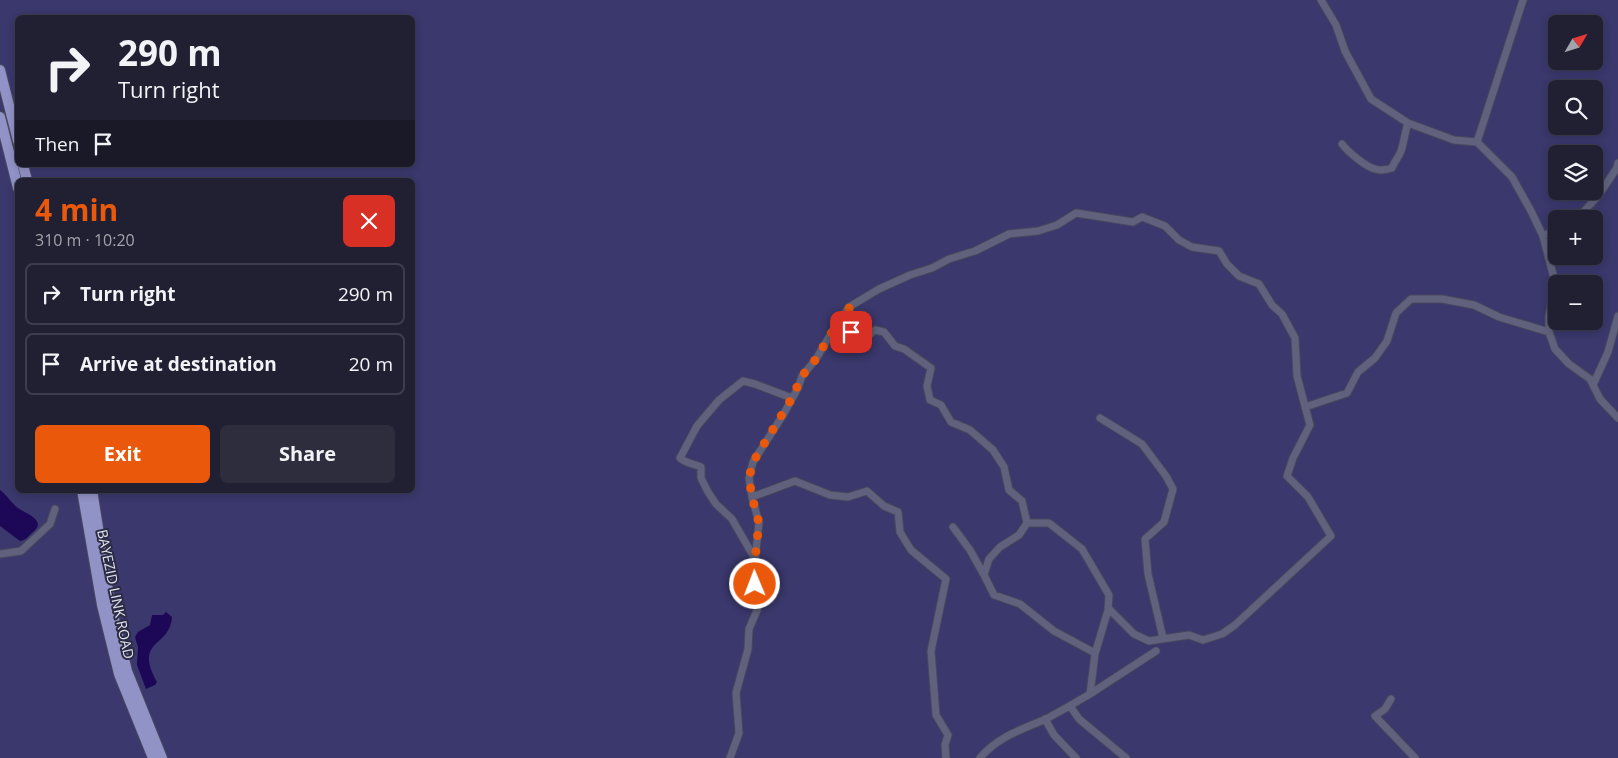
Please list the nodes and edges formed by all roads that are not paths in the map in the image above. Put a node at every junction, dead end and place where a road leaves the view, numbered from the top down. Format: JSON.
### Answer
{"nodes":[{"id":1,"x":1322,"y":0,"type":"edge"},
{"id":2,"x":1523,"y":0,"type":"edge"},
{"id":3,"x":0,"y":70,"type":"edge"},
{"id":4,"x":0,"y":117,"type":"edge"},
{"id":5,"x":1408,"y":123,"type":"junction"},
{"id":6,"x":15,"y":129,"type":"edge"},
{"id":7,"x":1477,"y":142,"type":"junction"},
{"id":8,"x":1342,"y":144,"type":"dead end"},
{"id":9,"x":1618,"y":163,"type":"edge"},
{"id":10,"x":15,"y":178,"type":"edge"},
{"id":11,"x":1585,"y":210,"type":"edge"},
{"id":12,"x":1548,"y":234,"type":"edge"},
{"id":13,"x":1543,"y":236,"type":"junction"},
{"id":14,"x":849,"y":307,"type":"junction"},
{"id":15,"x":1618,"y":316,"type":"edge"},
{"id":16,"x":1549,"y":332,"type":"junction"},
{"id":17,"x":1593,"y":385,"type":"junction"},
{"id":18,"x":792,"y":398,"type":"junction"},
{"id":19,"x":1305,"y":407,"type":"junction"},
{"id":20,"x":1100,"y":418,"type":"dead end"},
{"id":21,"x":1618,"y":418,"type":"edge"},
{"id":22,"x":83,"y":493,"type":"edge"},
{"id":23,"x":92,"y":493,"type":"edge"},
{"id":24,"x":752,"y":497,"type":"junction"},
{"id":25,"x":55,"y":509,"type":"dead end"},
{"id":26,"x":1027,"y":522,"type":"junction"},
{"id":27,"x":953,"y":527,"type":"dead end"},
{"id":28,"x":0,"y":554,"type":"edge"},
{"id":29,"x":755,"y":559,"type":"junction"},
{"id":30,"x":984,"y":575,"type":"junction"},
{"id":31,"x":1108,"y":608,"type":"junction"},
{"id":32,"x":1163,"y":638,"type":"junction"},
{"id":33,"x":1156,"y":651,"type":"dead end"},
{"id":34,"x":1095,"y":653,"type":"junction"},
{"id":35,"x":1090,"y":694,"type":"junction"},
{"id":36,"x":1391,"y":699,"type":"dead end"},
{"id":37,"x":1070,"y":706,"type":"junction"},
{"id":38,"x":1045,"y":719,"type":"junction"},
{"id":39,"x":1073,"y":757,"type":"edge"},
{"id":40,"x":153,"y":758,"type":"edge"},
{"id":41,"x":162,"y":758,"type":"edge"},
{"id":42,"x":730,"y":758,"type":"edge"},
{"id":43,"x":946,"y":758,"type":"edge"},
{"id":44,"x":980,"y":758,"type":"edge"},
{"id":45,"x":1126,"y":758,"type":"edge"},
{"id":46,"x":1415,"y":758,"type":"edge"}],
"edges":[{"from":1,"to":5,"type":"street"},
{"from":2,"to":7,"type":"street"},
{"from":3,"to":6,"type":"main road"},
{"from":4,"to":10,"type":"main road"},
{"from":5,"to":7,"type":"street"},
{"from":5,"to":8,"type":"street"},
{"from":7,"to":13,"type":"street"},
{"from":9,"to":11,"type":"street"},
{"from":12,"to":13,"type":"street"},
{"from":13,"to":16,"type":"street"},
{"from":14,"to":18,"type":"street"},
{"from":14,"to":19,"type":"street"},
{"from":14,"to":26,"type":"street"},
{"from":15,"to":17,"type":"street"},
{"from":16,"to":17,"type":"street"},
{"from":16,"to":19,"type":"street"},
{"from":17,"to":21,"type":"street"},
{"from":18,"to":24,"type":"street"},
{"from":18,"to":29,"type":"street"},
{"from":19,"to":32,"type":"street"},
{"from":20,"to":32,"type":"street"},
{"from":22,"to":40,"type":"main road","name":"BAYEZID LINK ROAD"},
{"from":23,"to":41,"type":"main road","name":"BAYEZID LINK ROAD"},
{"from":24,"to":29,"type":"street"},
{"from":24,"to":43,"type":"street"},
{"from":25,"to":28,"type":"street"},
{"from":26,"to":30,"type":"street"},
{"from":26,"to":31,"type":"street"},
{"from":27,"to":30,"type":"street"},
{"from":29,"to":42,"type":"street"},
{"from":30,"to":34,"type":"street"},
{"from":31,"to":32,"type":"street"},
{"from":31,"to":34,"type":"street"},
{"from":33,"to":35,"type":"street"},
{"from":34,"to":35,"type":"street"},
{"from":35,"to":37,"type":"street"},
{"from":36,"to":46,"type":"street"},
{"from":37,"to":38,"type":"street"},
{"from":37,"to":45,"type":"street"},
{"from":38,"to":39,"type":"street"},
{"from":38,"to":44,"type":"street"}]}
